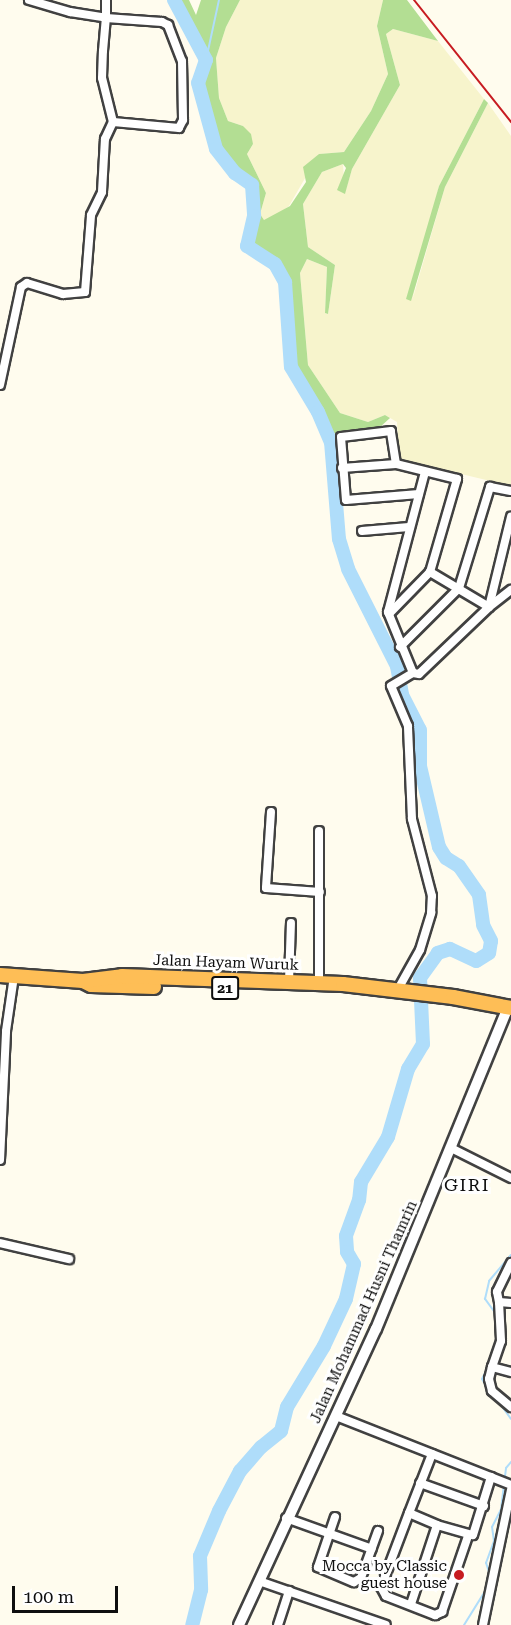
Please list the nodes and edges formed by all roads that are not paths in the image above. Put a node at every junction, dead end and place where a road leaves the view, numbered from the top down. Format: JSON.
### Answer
{"nodes":[{"id":1,"x":28,"y":0,"type":"edge"},
{"id":2,"x":106,"y":0,"type":"edge"},
{"id":3,"x":106,"y":18,"type":"junction"},
{"id":4,"x":113,"y":122,"type":"junction"},
{"id":5,"x":0,"y":385,"type":"edge"},
{"id":6,"x":396,"y":464,"type":"junction"},
{"id":7,"x":342,"y":468,"type":"junction"},
{"id":8,"x":425,"y":472,"type":"junction"},
{"id":9,"x":511,"y":491,"type":"edge"},
{"id":10,"x":419,"y":494,"type":"junction"},
{"id":11,"x":511,"y":517,"type":"edge"},
{"id":12,"x":409,"y":527,"type":"junction"},
{"id":13,"x":362,"y":531,"type":"dead end"},
{"id":14,"x":430,"y":572,"type":"junction"},
{"id":15,"x":459,"y":588,"type":"junction"},
{"id":16,"x":511,"y":590,"type":"edge"},
{"id":17,"x":491,"y":591,"type":"junction"},
{"id":18,"x":507,"y":599,"type":"edge"},
{"id":19,"x":489,"y":607,"type":"junction"},
{"id":20,"x":389,"y":614,"type":"junction"},
{"id":21,"x":400,"y":647,"type":"junction"},
{"id":22,"x":410,"y":676,"type":"junction"},
{"id":23,"x":271,"y":812,"type":"dead end"},
{"id":24,"x":319,"y":831,"type":"dead end"},
{"id":25,"x":320,"y":892,"type":"junction"},
{"id":26,"x":291,"y":923,"type":"dead end"},
{"id":27,"x":7,"y":975,"type":"edge"},
{"id":28,"x":83,"y":981,"type":"junction"},
{"id":29,"x":289,"y":982,"type":"junction"},
{"id":30,"x":319,"y":984,"type":"junction"},
{"id":31,"x":368,"y":989,"type":"junction"},
{"id":32,"x":401,"y":991,"type":"junction"},
{"id":33,"x":510,"y":1007,"type":"edge"},
{"id":34,"x":2,"y":1046,"type":"edge"},
{"id":35,"x":1,"y":1123,"type":"edge"},
{"id":36,"x":451,"y":1148,"type":"junction"},
{"id":37,"x":0,"y":1161,"type":"edge"},
{"id":38,"x":511,"y":1178,"type":"edge"},
{"id":39,"x":0,"y":1243,"type":"edge"},
{"id":40,"x":69,"y":1259,"type":"dead end"},
{"id":41,"x":510,"y":1266,"type":"edge"},
{"id":42,"x":499,"y":1302,"type":"junction"},
{"id":43,"x":511,"y":1303,"type":"edge"},
{"id":44,"x":502,"y":1334,"type":"junction"},
{"id":45,"x":511,"y":1337,"type":"edge"},
{"id":46,"x":492,"y":1367,"type":"junction"},
{"id":47,"x":511,"y":1372,"type":"edge"},
{"id":48,"x":511,"y":1407,"type":"edge"},
{"id":49,"x":336,"y":1416,"type":"junction"},
{"id":50,"x":432,"y":1454,"type":"junction"},
{"id":51,"x":493,"y":1478,"type":"junction"},
{"id":52,"x":420,"y":1483,"type":"junction"},
{"id":53,"x":510,"y":1487,"type":"edge"},
{"id":54,"x":484,"y":1506,"type":"junction"},
{"id":55,"x":409,"y":1513,"type":"junction"},
{"id":56,"x":335,"y":1517,"type":"dead end"},
{"id":57,"x":286,"y":1518,"type":"junction"},
{"id":58,"x":508,"y":1522,"type":"edge"},
{"id":59,"x":437,"y":1525,"type":"junction"},
{"id":60,"x":378,"y":1531,"type":"dead end"},
{"id":61,"x":329,"y":1534,"type":"junction"},
{"id":62,"x":468,"y":1536,"type":"junction"},
{"id":63,"x":372,"y":1549,"type":"junction"},
{"id":64,"x":259,"y":1581,"type":"junction"},
{"id":65,"x":289,"y":1592,"type":"junction"},
{"id":66,"x":411,"y":1604,"type":"junction"},
{"id":67,"x":239,"y":1625,"type":"edge"},
{"id":68,"x":278,"y":1625,"type":"edge"},
{"id":69,"x":383,"y":1625,"type":"edge"},
{"id":70,"x":483,"y":1625,"type":"edge"}],
"edges":[{"from":1,"to":3,"type":"street"},
{"from":2,"to":3,"type":"street"},
{"from":3,"to":4,"type":"street"},
{"from":3,"to":4,"type":"street"},
{"from":4,"to":5,"type":"street"},
{"from":6,"to":7,"type":"street"},
{"from":6,"to":7,"type":"street"},
{"from":6,"to":8,"type":"street"},
{"from":7,"to":10,"type":"street"},
{"from":8,"to":10,"type":"street"},
{"from":8,"to":14,"type":"street"},
{"from":9,"to":15,"type":"street"},
{"from":10,"to":12,"type":"street"},
{"from":11,"to":17,"type":"street"},
{"from":12,"to":13,"type":"street"},
{"from":12,"to":20,"type":"street"},
{"from":14,"to":15,"type":"street"},
{"from":14,"to":20,"type":"street"},
{"from":15,"to":19,"type":"street"},
{"from":15,"to":21,"type":"street"},
{"from":16,"to":18,"type":"street"},
{"from":17,"to":18,"type":"street"},
{"from":17,"to":19,"type":"street"},
{"from":18,"to":19,"type":"street"},
{"from":19,"to":22,"type":"street"},
{"from":20,"to":21,"type":"street"},
{"from":21,"to":22,"type":"street"},
{"from":22,"to":32,"type":"street"},
{"from":23,"to":25,"type":"street"},
{"from":24,"to":25,"type":"street"},
{"from":25,"to":30,"type":"street"},
{"from":26,"to":29,"type":"street"},
{"from":27,"to":28,"type":"highway","name":"Jalan Hayam Wuruk","number":"21"},
{"from":27,"to":34,"type":"street"},
{"from":28,"to":29,"type":"highway","name":"Jalan Hayam Wuruk","number":"21"},
{"from":28,"to":31,"type":"highway","name":"Jalan Hayam Wuruk","number":"21"},
{"from":29,"to":30,"type":"highway","name":"Jalan Hayam Wuruk","number":"21"},
{"from":30,"to":31,"type":"highway","name":"Jalan Hayam Wuruk","number":"21"},
{"from":31,"to":32,"type":"highway","name":"Jalan Hayam Wuruk","number":"21"},
{"from":32,"to":33,"type":"highway","name":"Jalan Hayam Wuruk","number":"21"},
{"from":33,"to":36,"type":"street","name":"Jalan Mohammad Husni Thamrin"},
{"from":34,"to":35,"type":"street"},
{"from":35,"to":37,"type":"street"},
{"from":36,"to":38,"type":"street"},
{"from":36,"to":49,"type":"street","name":"Jalan Mohammad Husni Thamrin"},
{"from":39,"to":40,"type":"street"},
{"from":41,"to":42,"type":"street"},
{"from":42,"to":43,"type":"street"},
{"from":42,"to":44,"type":"street"},
{"from":44,"to":45,"type":"street"},
{"from":44,"to":46,"type":"street"},
{"from":46,"to":47,"type":"street"},
{"from":46,"to":48,"type":"street"},
{"from":49,"to":50,"type":"street"},
{"from":49,"to":57,"type":"street","name":"Jalan Mohammad Husni Thamrin"},
{"from":50,"to":51,"type":"street"},
{"from":50,"to":52,"type":"street"},
{"from":51,"to":53,"type":"street"},
{"from":51,"to":54,"type":"street"},
{"from":52,"to":54,"type":"street"},
{"from":52,"to":55,"type":"street"},
{"from":53,"to":58,"type":"street"},
{"from":54,"to":62,"type":"street"},
{"from":55,"to":59,"type":"street"},
{"from":55,"to":66,"type":"street"},
{"from":56,"to":61,"type":"street"},
{"from":57,"to":61,"type":"street"},
{"from":57,"to":64,"type":"street","name":"Jalan Mohammad Husni Thamrin"},
{"from":58,"to":70,"type":"street"},
{"from":59,"to":62,"type":"street"},
{"from":59,"to":66,"type":"street"},
{"from":60,"to":63,"type":"street"},
{"from":61,"to":63,"type":"street"},
{"from":61,"to":63,"type":"street"},
{"from":62,"to":66,"type":"street"},
{"from":64,"to":65,"type":"street"},
{"from":64,"to":67,"type":"street","name":"Jalan Mohammad Husni Thamrin"},
{"from":65,"to":68,"type":"street"},
{"from":65,"to":69,"type":"street"}]}
